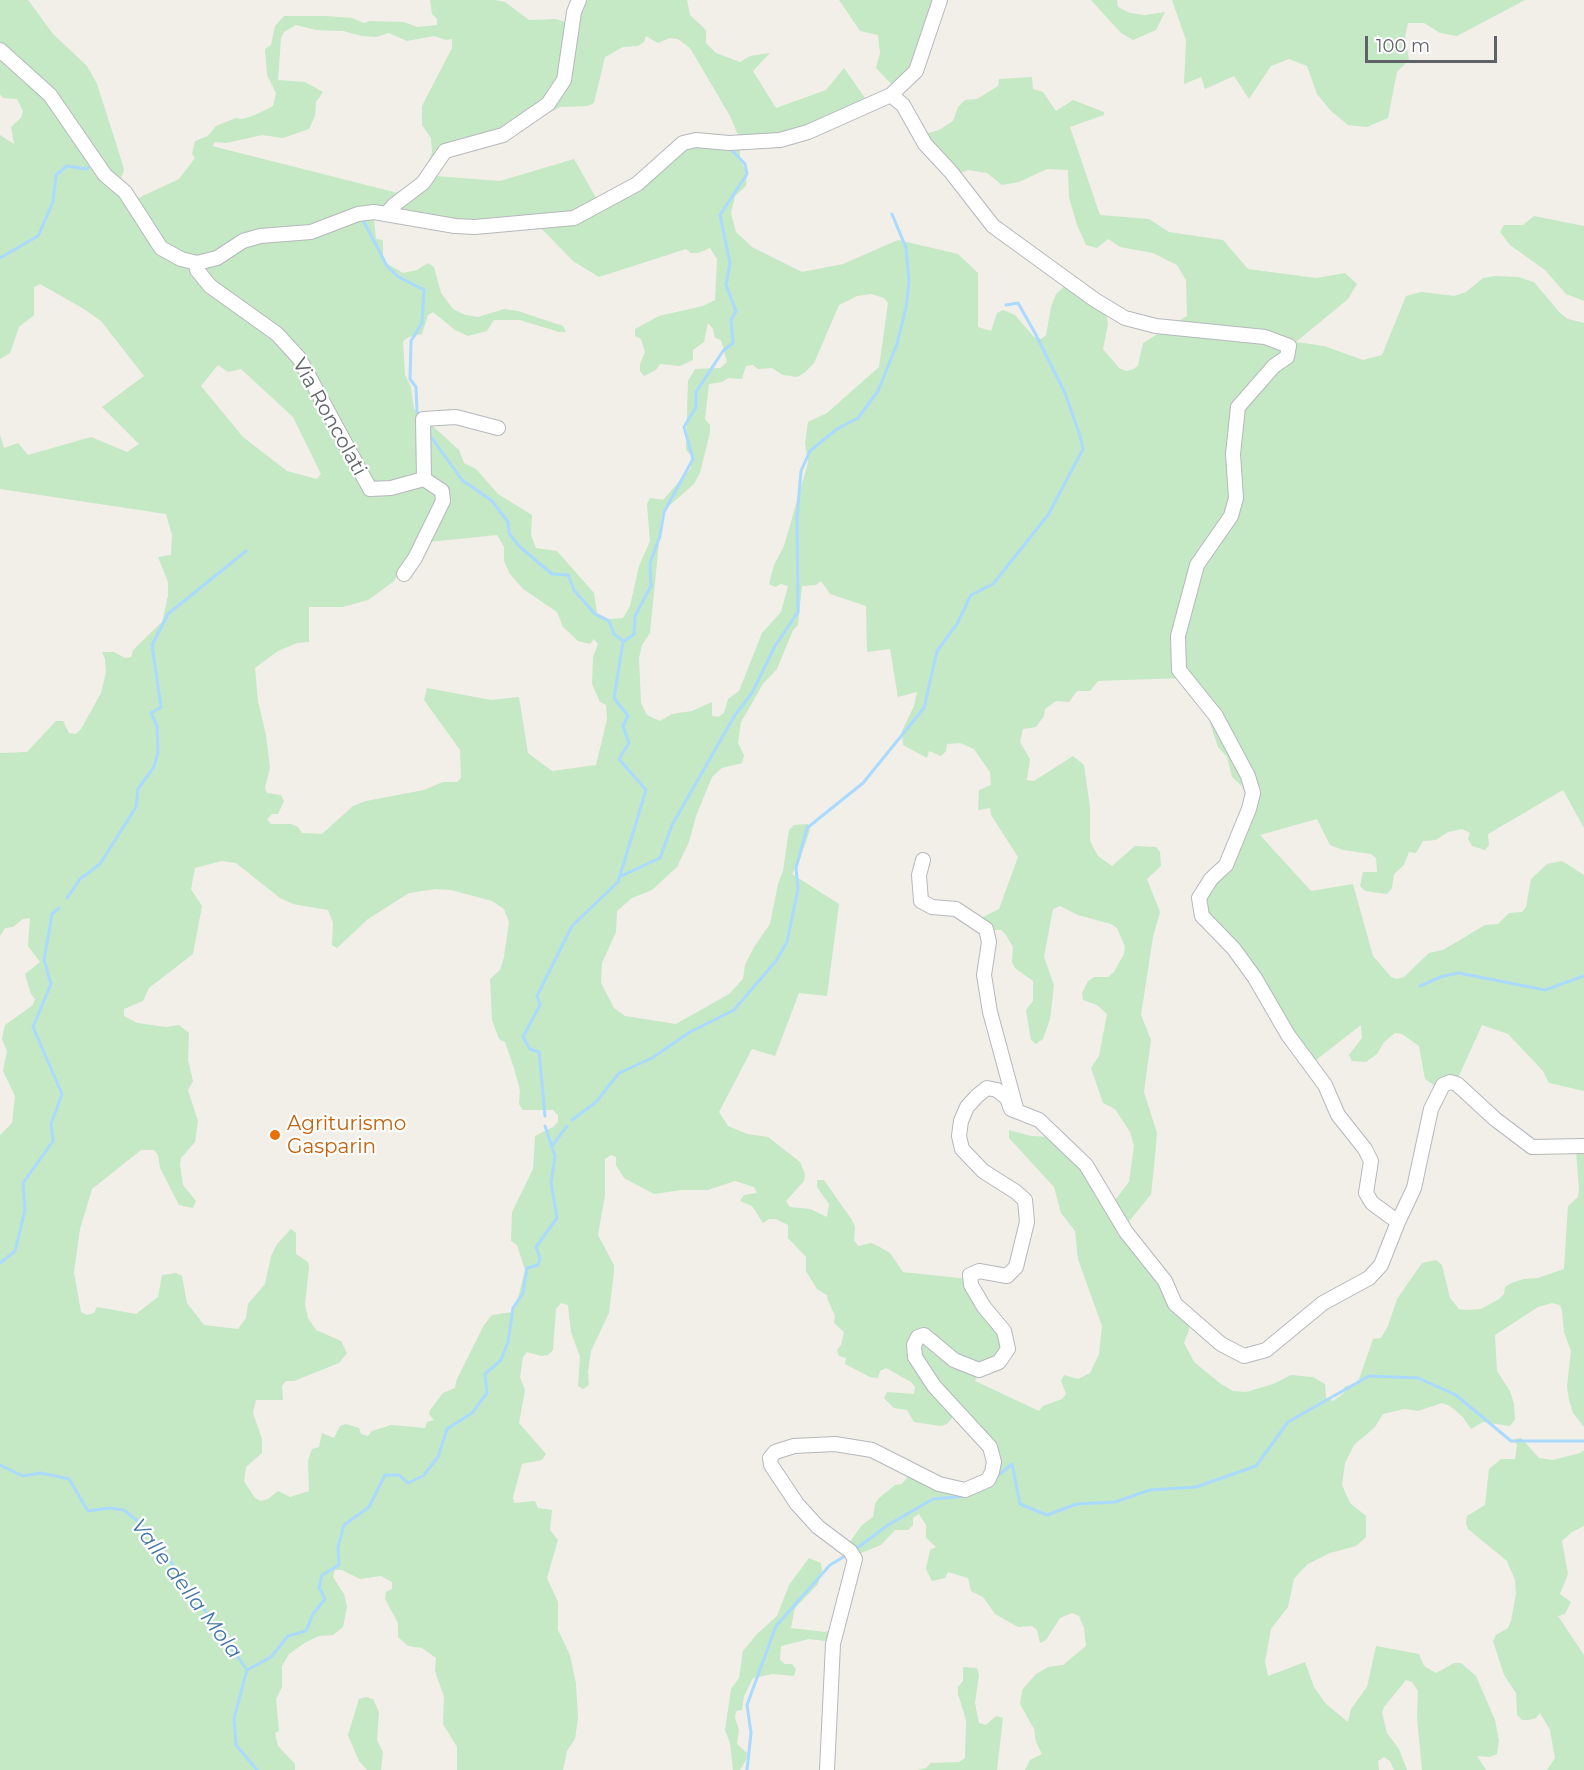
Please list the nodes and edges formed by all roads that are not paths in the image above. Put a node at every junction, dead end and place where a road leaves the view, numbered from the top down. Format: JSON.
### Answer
{"nodes":[{"id":1,"x":579,"y":0,"type":"edge"},
{"id":2,"x":940,"y":0,"type":"edge"},
{"id":3,"x":0,"y":50,"type":"edge"},
{"id":4,"x":891,"y":95,"type":"junction"},
{"id":5,"x":388,"y":212,"type":"junction"},
{"id":6,"x":197,"y":263,"type":"junction"},
{"id":7,"x":498,"y":428,"type":"dead end"},
{"id":8,"x":424,"y":478,"type":"junction"},
{"id":9,"x":404,"y":574,"type":"dead end"},
{"id":10,"x":923,"y":860,"type":"dead end"},
{"id":11,"x":1017,"y":1113,"type":"junction"},
{"id":12,"x":1584,"y":1146,"type":"edge"},
{"id":13,"x":1398,"y":1222,"type":"junction"},
{"id":14,"x":827,"y":1770,"type":"edge"}],
"edges":[{"from":1,"to":5,"type":"street"},
{"from":2,"to":4,"type":"street"},
{"from":3,"to":6,"type":"street"},
{"from":4,"to":5,"type":"street"},
{"from":4,"to":13,"type":"street"},
{"from":5,"to":6,"type":"street"},
{"from":6,"to":8,"type":"street","name":"Via Roncolati"},
{"from":7,"to":8,"type":"street"},
{"from":8,"to":9,"type":"street"},
{"from":10,"to":11,"type":"street"},
{"from":11,"to":13,"type":"street"},
{"from":11,"to":14,"type":"street"},
{"from":12,"to":13,"type":"street"}]}
